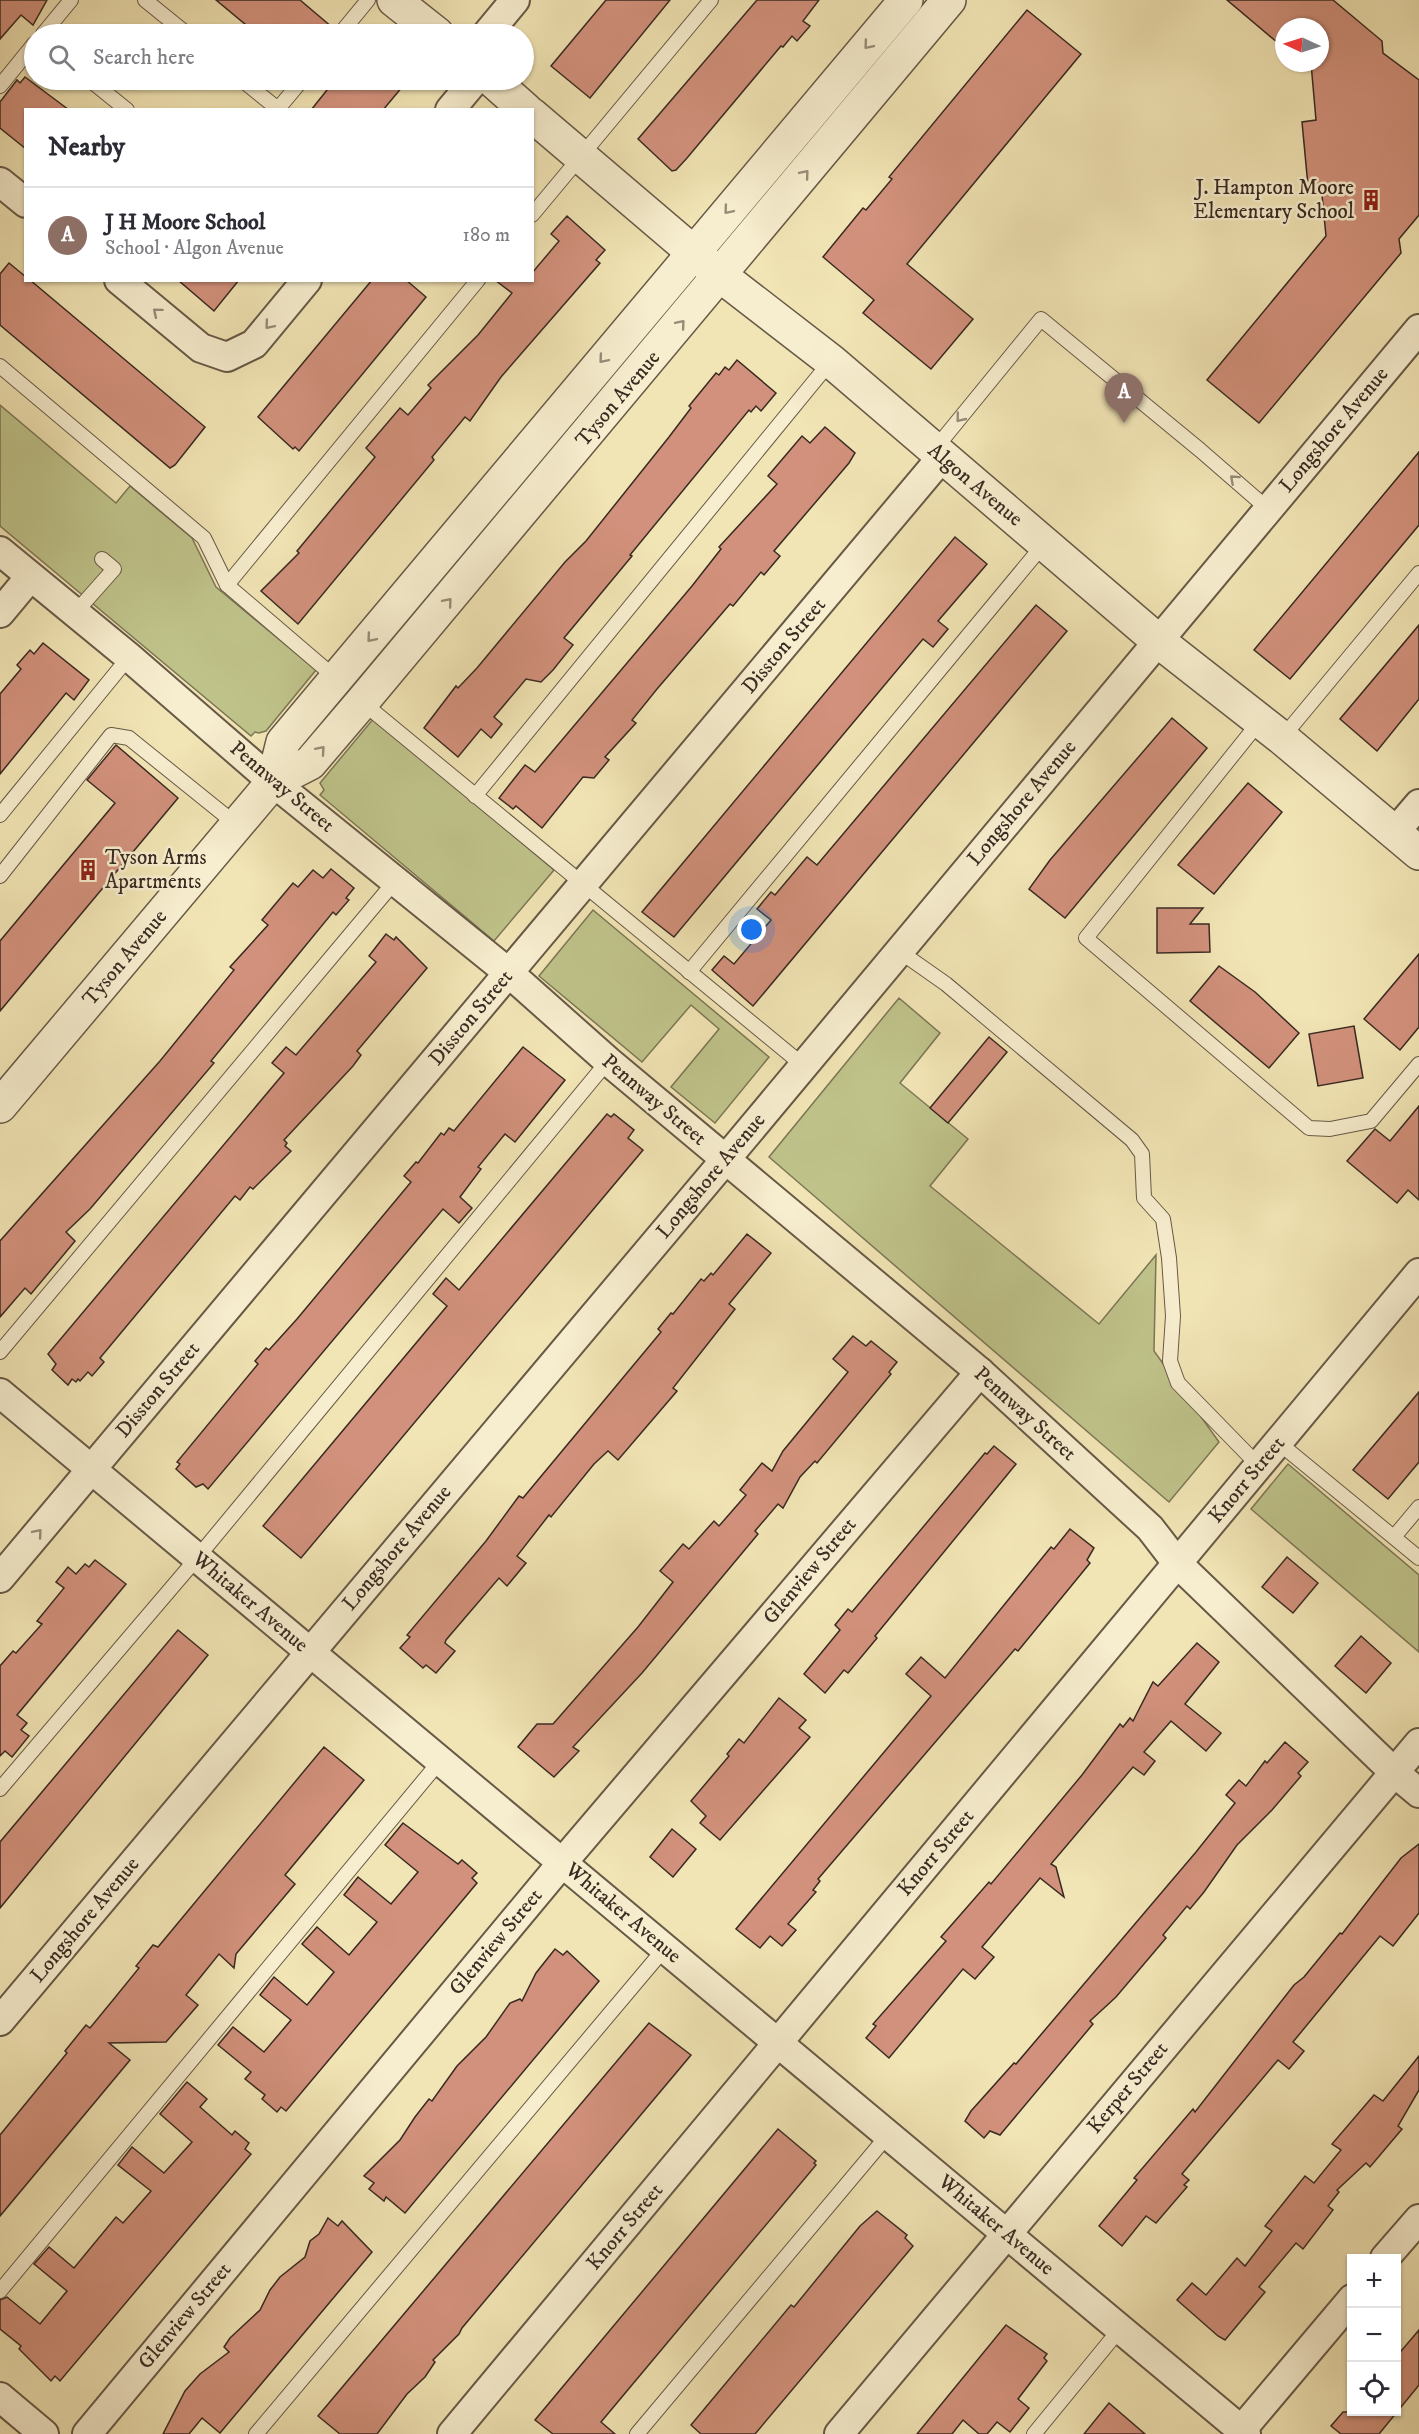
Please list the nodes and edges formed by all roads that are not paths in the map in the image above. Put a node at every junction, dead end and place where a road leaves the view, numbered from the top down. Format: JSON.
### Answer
{"nodes":[{"id":1,"x":71,"y":0,"type":"edge"},
{"id":2,"x":145,"y":0,"type":"edge"},
{"id":3,"x":368,"y":0,"type":"edge"},
{"id":4,"x":394,"y":0,"type":"edge"},
{"id":5,"x":515,"y":0,"type":"edge"},
{"id":6,"x":711,"y":0,"type":"edge"},
{"id":7,"x":906,"y":0,"type":"edge"},
{"id":8,"x":934,"y":6,"type":"edge"},
{"id":9,"x":51,"y":24,"type":"edge"},
{"id":10,"x":175,"y":24,"type":"edge"},
{"id":11,"x":348,"y":24,"type":"edge"},
{"id":12,"x":424,"y":24,"type":"edge"},
{"id":13,"x":495,"y":24,"type":"edge"},
{"id":14,"x":24,"y":56,"type":"edge"},
{"id":15,"x":0,"y":86,"type":"edge"},
{"id":16,"x":102,"y":90,"type":"edge"},
{"id":17,"x":254,"y":90,"type":"edge"},
{"id":18,"x":294,"y":90,"type":"edge"},
{"id":19,"x":467,"y":90,"type":"edge"},
{"id":20,"x":503,"y":90,"type":"edge"},
{"id":21,"x":125,"y":108,"type":"edge"},
{"id":22,"x":277,"y":108,"type":"edge"},
{"id":23,"x":279,"y":108,"type":"edge"},
{"id":24,"x":452,"y":108,"type":"edge"},
{"id":25,"x":524,"y":108,"type":"edge"},
{"id":26,"x":534,"y":117,"type":"edge"},
{"id":27,"x":580,"y":157,"type":"junction"},
{"id":28,"x":0,"y":182,"type":"edge"},
{"id":29,"x":24,"y":201,"type":"edge"},
{"id":30,"x":534,"y":213,"type":"edge"},
{"id":31,"x":693,"y":252,"type":"junction"},
{"id":32,"x":721,"y":276,"type":"junction"},
{"id":33,"x":305,"y":282,"type":"edge"},
{"id":34,"x":476,"y":282,"type":"edge"},
{"id":35,"x":127,"y":283,"type":"edge"},
{"id":36,"x":1419,"y":329,"type":"edge"},
{"id":37,"x":831,"y":362,"type":"junction"},
{"id":38,"x":0,"y":366,"type":"edge"},
{"id":39,"x":938,"y":453,"type":"junction"},
{"id":40,"x":1268,"y":509,"type":"junction"},
{"id":41,"x":472,"y":517,"type":"junction"},
{"id":42,"x":500,"y":540,"type":"junction"},
{"id":43,"x":1044,"y":544,"type":"junction"},
{"id":44,"x":0,"y":551,"type":"edge"},
{"id":45,"x":102,"y":559,"type":"dead end"},
{"id":46,"x":1419,"y":573,"type":"edge"},
{"id":47,"x":30,"y":577,"type":"junction"},
{"id":48,"x":227,"y":585,"type":"junction"},
{"id":49,"x":0,"y":613,"type":"edge"},
{"id":50,"x":75,"y":613,"type":"junction"},
{"id":51,"x":1157,"y":640,"type":"junction"},
{"id":52,"x":129,"y":657,"type":"junction"},
{"id":53,"x":337,"y":679,"type":"junction"},
{"id":54,"x":362,"y":702,"type":"junction"},
{"id":55,"x":1271,"y":730,"type":"junction"},
{"id":56,"x":273,"y":782,"type":"junction"},
{"id":57,"x":475,"y":796,"type":"junction"},
{"id":58,"x":1419,"y":804,"type":"edge"},
{"id":59,"x":0,"y":814,"type":"edge"},
{"id":60,"x":237,"y":825,"type":"junction"},
{"id":61,"x":1407,"y":842,"type":"edge"},
{"id":62,"x":0,"y":876,"type":"edge"},
{"id":63,"x":396,"y":879,"type":"junction"},
{"id":64,"x":584,"y":886,"type":"junction"},
{"id":65,"x":899,"y":951,"type":"junction"},
{"id":66,"x":689,"y":972,"type":"junction"},
{"id":67,"x":509,"y":973,"type":"junction"},
{"id":68,"x":608,"y":1061,"type":"junction"},
{"id":69,"x":1419,"y":1064,"type":"edge"},
{"id":70,"x":804,"y":1066,"type":"junction"},
{"id":71,"x":0,"y":1106,"type":"edge"},
{"id":72,"x":726,"y":1160,"type":"junction"},
{"id":73,"x":1419,"y":1273,"type":"edge"},
{"id":74,"x":0,"y":1352,"type":"edge"},
{"id":75,"x":980,"y":1372,"type":"junction"},
{"id":76,"x":0,"y":1393,"type":"edge"},
{"id":77,"x":1279,"y":1443,"type":"junction"},
{"id":78,"x":1259,"y":1466,"type":"junction"},
{"id":79,"x":91,"y":1469,"type":"junction"},
{"id":80,"x":1419,"y":1507,"type":"edge"},
{"id":81,"x":1394,"y":1537,"type":"junction"},
{"id":82,"x":197,"y":1558,"type":"junction"},
{"id":83,"x":1419,"y":1558,"type":"edge"},
{"id":84,"x":1177,"y":1563,"type":"junction"},
{"id":85,"x":0,"y":1578,"type":"edge"},
{"id":86,"x":310,"y":1652,"type":"junction"},
{"id":87,"x":1419,"y":1743,"type":"edge"},
{"id":88,"x":440,"y":1761,"type":"junction"},
{"id":89,"x":1395,"y":1773,"type":"junction"},
{"id":90,"x":0,"y":1789,"type":"edge"},
{"id":91,"x":1419,"y":1793,"type":"edge"},
{"id":92,"x":562,"y":1863,"type":"junction"},
{"id":93,"x":665,"y":1948,"type":"junction"},
{"id":94,"x":0,"y":2021,"type":"edge"},
{"id":95,"x":778,"y":2043,"type":"junction"},
{"id":96,"x":888,"y":2135,"type":"junction"},
{"id":97,"x":1419,"y":2219,"type":"edge"},
{"id":98,"x":1005,"y":2233,"type":"junction"},
{"id":99,"x":1390,"y":2254,"type":"edge"},
{"id":100,"x":0,"y":2291,"type":"edge"},
{"id":101,"x":1347,"y":2305,"type":"edge"},
{"id":102,"x":1120,"y":2329,"type":"junction"},
{"id":103,"x":0,"y":2397,"type":"edge"},
{"id":104,"x":1241,"y":2433,"type":"edge"},
{"id":105,"x":44,"y":2434,"type":"edge"},
{"id":106,"x":87,"y":2434,"type":"edge"},
{"id":107,"x":256,"y":2434,"type":"edge"},
{"id":108,"x":452,"y":2434,"type":"edge"},
{"id":109,"x":637,"y":2434,"type":"edge"},
{"id":110,"x":839,"y":2434,"type":"edge"},
{"id":111,"x":1034,"y":2434,"type":"edge"}],
"edges":[{"from":1,"to":9,"type":"lane"},
{"from":2,"to":10,"type":"lane"},
{"from":3,"to":11,"type":"lane"},
{"from":4,"to":12,"type":"street"},
{"from":5,"to":13,"type":"street"},
{"from":6,"to":27,"type":"lane"},
{"from":7,"to":31,"type":"street","name":"Tyson Avenue","one_way":true},
{"from":32,"to":8,"type":"street","name":"Tyson Avenue","one_way":true},
{"from":14,"to":15,"type":"lane"},
{"from":16,"to":21,"type":"lane"},
{"from":17,"to":22,"type":"lane"},
{"from":18,"to":23,"type":"lane"},
{"from":19,"to":24,"type":"street"},
{"from":20,"to":25,"type":"street"},
{"from":26,"to":27,"type":"street","name":"Algon Avenue"},
{"from":27,"to":30,"type":"lane"},
{"from":27,"to":31,"type":"street","name":"Algon Avenue"},
{"from":28,"to":29,"type":"street"},
{"from":31,"to":32,"type":"street","name":"Algon Avenue"},
{"from":31,"to":41,"type":"street","name":"Tyson Avenue","one_way":true},
{"from":32,"to":37,"type":"street","name":"Algon Avenue"},
{"from":42,"to":32,"type":"street","name":"Tyson Avenue","one_way":true},
{"from":33,"to":35,"type":"street","one_way":true},
{"from":34,"to":48,"type":"lane"},
{"from":36,"to":40,"type":"street","name":"Longshore Avenue"},
{"from":37,"to":39,"type":"street","name":"Algon Avenue"},
{"from":37,"to":57,"type":"lane"},
{"from":38,"to":48,"type":"lane"},
{"from":40,"to":39,"type":"lane","one_way":true},
{"from":39,"to":43,"type":"street","name":"Algon Avenue"},
{"from":39,"to":64,"type":"street","name":"Disston Street"},
{"from":40,"to":51,"type":"street","name":"Longshore Avenue"},
{"from":41,"to":42,"type":"street"},
{"from":41,"to":53,"type":"street","name":"Tyson Avenue","one_way":true},
{"from":54,"to":42,"type":"street","name":"Tyson Avenue","one_way":true},
{"from":43,"to":51,"type":"street","name":"Algon Avenue"},
{"from":43,"to":66,"type":"lane"},
{"from":44,"to":47,"type":"street","name":"Pennway Street"},
{"from":45,"to":50,"type":"lane"},
{"from":46,"to":55,"type":"lane"},
{"from":47,"to":49,"type":"street"},
{"from":47,"to":50,"type":"street","name":"Pennway Street"},
{"from":48,"to":53,"type":"lane"},
{"from":50,"to":52,"type":"street","name":"Pennway Street"},
{"from":51,"to":55,"type":"street","name":"Algon Avenue"},
{"from":51,"to":65,"type":"street","name":"Longshore Avenue"},
{"from":52,"to":56,"type":"street","name":"Pennway Street"},
{"from":52,"to":59,"type":"lane"},
{"from":53,"to":56,"type":"street","name":"Tyson Avenue"},
{"from":56,"to":54,"type":"street","name":"Tyson Avenue","one_way":true},
{"from":54,"to":57,"type":"lane"},
{"from":55,"to":61,"type":"street","name":"Algon Avenue"},
{"from":55,"to":69,"type":"lane"},
{"from":56,"to":60,"type":"street","name":"Tyson Avenue"},
{"from":56,"to":63,"type":"street","name":"Pennway Street"},
{"from":57,"to":64,"type":"lane"},
{"from":58,"to":61,"type":"street"},
{"from":60,"to":62,"type":"lane"},
{"from":60,"to":71,"type":"street","name":"Tyson Avenue"},
{"from":63,"to":67,"type":"street","name":"Pennway Street"},
{"from":63,"to":74,"type":"lane"},
{"from":64,"to":66,"type":"lane"},
{"from":64,"to":67,"type":"street","name":"Disston Street"},
{"from":65,"to":70,"type":"street","name":"Longshore Avenue"},
{"from":65,"to":78,"type":"lane"},
{"from":66,"to":70,"type":"lane"},
{"from":67,"to":68,"type":"street","name":"Pennway Street"},
{"from":67,"to":79,"type":"street","name":"Disston Street"},
{"from":68,"to":72,"type":"street","name":"Pennway Street"},
{"from":68,"to":82,"type":"lane"},
{"from":70,"to":72,"type":"street","name":"Longshore Avenue"},
{"from":72,"to":75,"type":"street","name":"Pennway Street"},
{"from":72,"to":86,"type":"street","name":"Longshore Avenue"},
{"from":73,"to":77,"type":"street","name":"Knorr Street"},
{"from":75,"to":84,"type":"street","name":"Pennway Street"},
{"from":75,"to":92,"type":"street","name":"Glenview Street"},
{"from":76,"to":79,"type":"street","name":"Whitaker Avenue"},
{"from":77,"to":78,"type":"street","name":"Knorr Street"},
{"from":77,"to":81,"type":"lane"},
{"from":78,"to":84,"type":"street","name":"Knorr Street"},
{"from":79,"to":82,"type":"street","name":"Whitaker Avenue"},
{"from":85,"to":79,"type":"street","name":"Disston Street","one_way":true},
{"from":80,"to":81,"type":"lane"},
{"from":81,"to":83,"type":"lane"},
{"from":82,"to":86,"type":"street","name":"Whitaker Avenue"},
{"from":82,"to":90,"type":"lane"},
{"from":84,"to":89,"type":"street","name":"Pennway Street"},
{"from":84,"to":95,"type":"street","name":"Knorr Street"},
{"from":86,"to":88,"type":"street","name":"Whitaker Avenue"},
{"from":86,"to":94,"type":"street","name":"Longshore Avenue"},
{"from":87,"to":89,"type":"street","name":"Kerper Street"},
{"from":88,"to":92,"type":"street","name":"Whitaker Avenue"},
{"from":88,"to":100,"type":"lane"},
{"from":89,"to":91,"type":"street","name":"Pennway Street"},
{"from":89,"to":98,"type":"street","name":"Kerper Street"},
{"from":92,"to":93,"type":"street","name":"Whitaker Avenue"},
{"from":92,"to":106,"type":"street","name":"Glenview Street"},
{"from":93,"to":95,"type":"street","name":"Whitaker Avenue"},
{"from":93,"to":107,"type":"lane"},
{"from":95,"to":96,"type":"street","name":"Whitaker Avenue"},
{"from":95,"to":108,"type":"street","name":"Knorr Street"},
{"from":96,"to":98,"type":"street","name":"Whitaker Avenue"},
{"from":96,"to":109,"type":"lane"},
{"from":97,"to":99,"type":"street"},
{"from":98,"to":102,"type":"street","name":"Whitaker Avenue"},
{"from":98,"to":110,"type":"street","name":"Kerper Street"},
{"from":101,"to":104,"type":"street"},
{"from":102,"to":104,"type":"street","name":"Whitaker Avenue"},
{"from":102,"to":111,"type":"lane"},
{"from":103,"to":105,"type":"street"}]}
